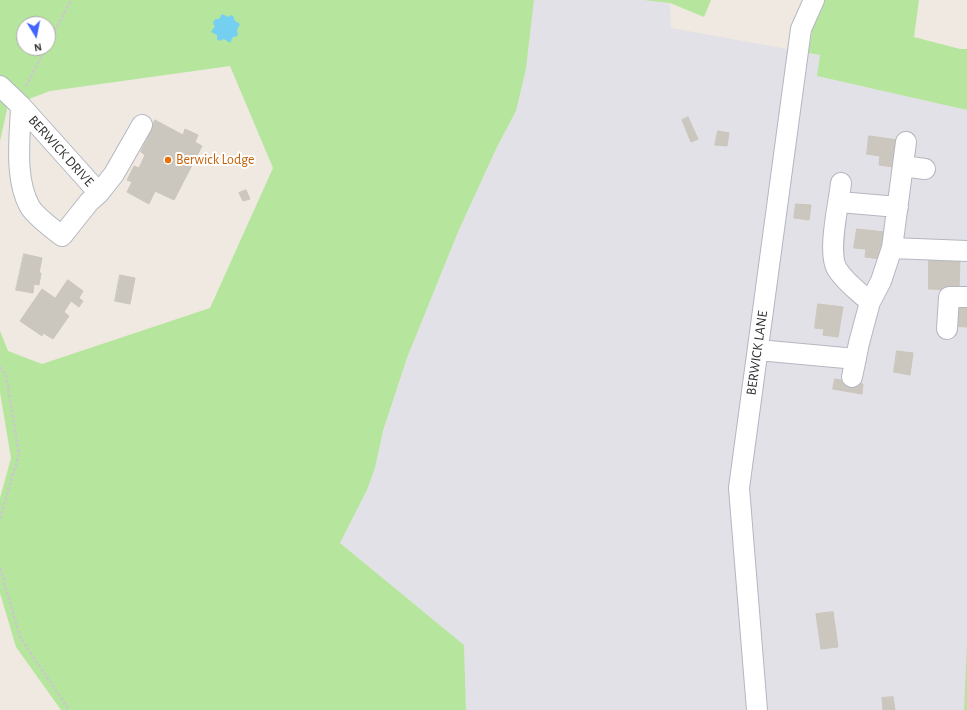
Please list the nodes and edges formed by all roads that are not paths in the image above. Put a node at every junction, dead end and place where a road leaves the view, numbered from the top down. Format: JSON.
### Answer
{"nodes":[{"id":1,"x":814,"y":0,"type":"edge"},
{"id":2,"x":0,"y":86,"type":"edge"},
{"id":3,"x":21,"y":106,"type":"junction"},
{"id":4,"x":142,"y":125,"type":"dead end"},
{"id":5,"x":906,"y":142,"type":"dead end"},
{"id":6,"x":903,"y":166,"type":"junction"},
{"id":7,"x":925,"y":169,"type":"dead end"},
{"id":8,"x":99,"y":193,"type":"junction"},
{"id":9,"x":898,"y":207,"type":"junction"},
{"id":10,"x":892,"y":248,"type":"junction"},
{"id":11,"x":967,"y":251,"type":"edge"},
{"id":12,"x":967,"y":298,"type":"edge"},
{"id":13,"x":870,"y":302,"type":"junction"},
{"id":14,"x":947,"y":329,"type":"dead end"},
{"id":15,"x":758,"y":350,"type":"junction"},
{"id":16,"x":757,"y":710,"type":"edge"}],
"edges":[{"from":1,"to":15,"type":"street","name":"BERWICK LANE"},
{"from":2,"to":3,"type":"street","name":"BERWICK DRIVE"},
{"from":3,"to":8,"type":"street","name":"BERWICK DRIVE"},
{"from":3,"to":8,"type":"street","name":"BERWICK DRIVE"},
{"from":4,"to":8,"type":"street"},
{"from":5,"to":6,"type":"street"},
{"from":6,"to":7,"type":"street"},
{"from":6,"to":9,"type":"street"},
{"from":9,"to":10,"type":"street"},
{"from":9,"to":13,"type":"street"},
{"from":10,"to":11,"type":"street"},
{"from":10,"to":13,"type":"street"},
{"from":12,"to":14,"type":"street"},
{"from":13,"to":15,"type":"street"},
{"from":15,"to":16,"type":"street","name":"BERWICK LANE"}]}
